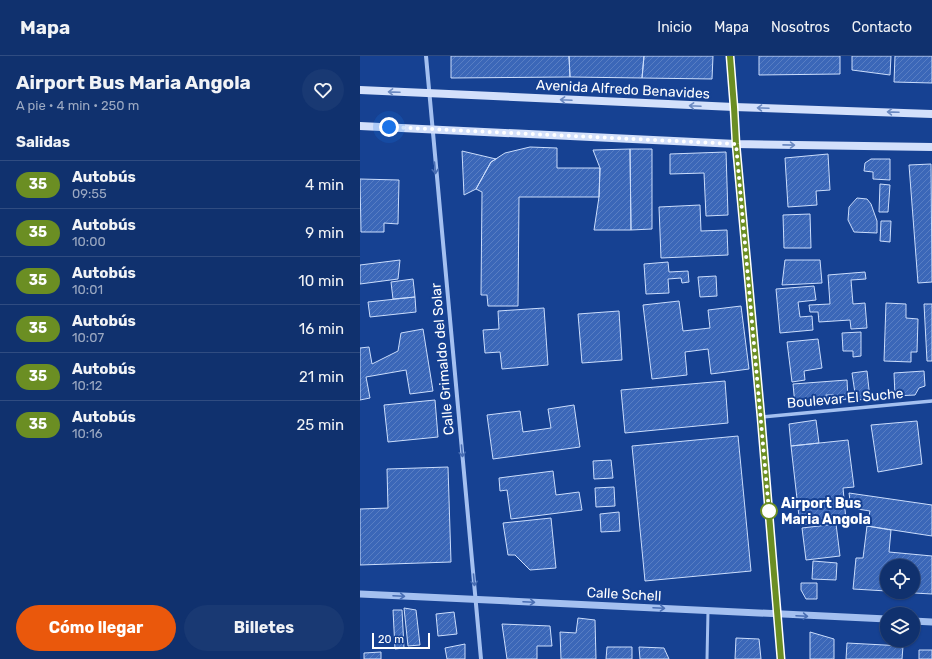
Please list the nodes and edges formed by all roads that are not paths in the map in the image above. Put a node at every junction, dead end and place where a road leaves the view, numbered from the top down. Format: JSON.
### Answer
{"nodes":[{"id":1,"x":426,"y":56,"type":"edge"},
{"id":2,"x":730,"y":56,"type":"edge"},
{"id":3,"x":360,"y":90,"type":"edge"},
{"id":4,"x":429,"y":93,"type":"junction"},
{"id":5,"x":734,"y":107,"type":"junction"},
{"id":6,"x":932,"y":114,"type":"edge"},
{"id":7,"x":360,"y":126,"type":"edge"},
{"id":8,"x":432,"y":129,"type":"junction"},
{"id":9,"x":736,"y":144,"type":"junction"},
{"id":10,"x":932,"y":147,"type":"edge"},
{"id":11,"x":932,"y":401,"type":"edge"},
{"id":12,"x":761,"y":417,"type":"junction"},
{"id":13,"x":360,"y":594,"type":"edge"},
{"id":14,"x":476,"y":599,"type":"junction"},
{"id":15,"x":708,"y":611,"type":"junction"},
{"id":16,"x":778,"y":614,"type":"junction"},
{"id":17,"x":880,"y":620,"type":"edge"},
{"id":18,"x":920,"y":621,"type":"edge"},
{"id":19,"x":932,"y":622,"type":"edge"},
{"id":20,"x":481,"y":659,"type":"edge"},
{"id":21,"x":707,"y":659,"type":"edge"},
{"id":22,"x":781,"y":659,"type":"edge"}],
"edges":[{"from":1,"to":4,"type":"street","name":"Calle Grimaldo del Solar"},
{"from":2,"to":5,"type":"street"},
{"from":4,"to":3,"type":"main road","name":"Avenida Alfredo Benavides","one_way":true},
{"from":5,"to":4,"type":"main road","name":"Avenida Alfredo Benavides","one_way":true},
{"from":4,"to":8,"type":"street","name":"Calle Grimaldo del Solar"},
{"from":6,"to":5,"type":"main road","name":"Avenida Alfredo Benavides","one_way":true},
{"from":5,"to":9,"type":"street"},
{"from":7,"to":8,"type":"main road"},
{"from":8,"to":9,"type":"main road"},
{"from":8,"to":14,"type":"street","name":"Calle Grimaldo del Solar","one_way":true},
{"from":9,"to":10,"type":"main road","one_way":true},
{"from":9,"to":12,"type":"street"},
{"from":11,"to":12,"type":"street","name":"Boulevar El Suche"},
{"from":12,"to":16,"type":"street"},
{"from":13,"to":14,"type":"street","name":"Calle Schell","one_way":true},
{"from":14,"to":15,"type":"street","name":"Calle Schell","one_way":true},
{"from":14,"to":20,"type":"street","name":"Calle Grimaldo del Solar"},
{"from":15,"to":16,"type":"street","name":"Calle Schell"},
{"from":15,"to":21,"type":"lane"},
{"from":16,"to":17,"type":"street","name":"Calle Schell","one_way":true},
{"from":16,"to":22,"type":"street"},
{"from":18,"to":19,"type":"street"}]}
